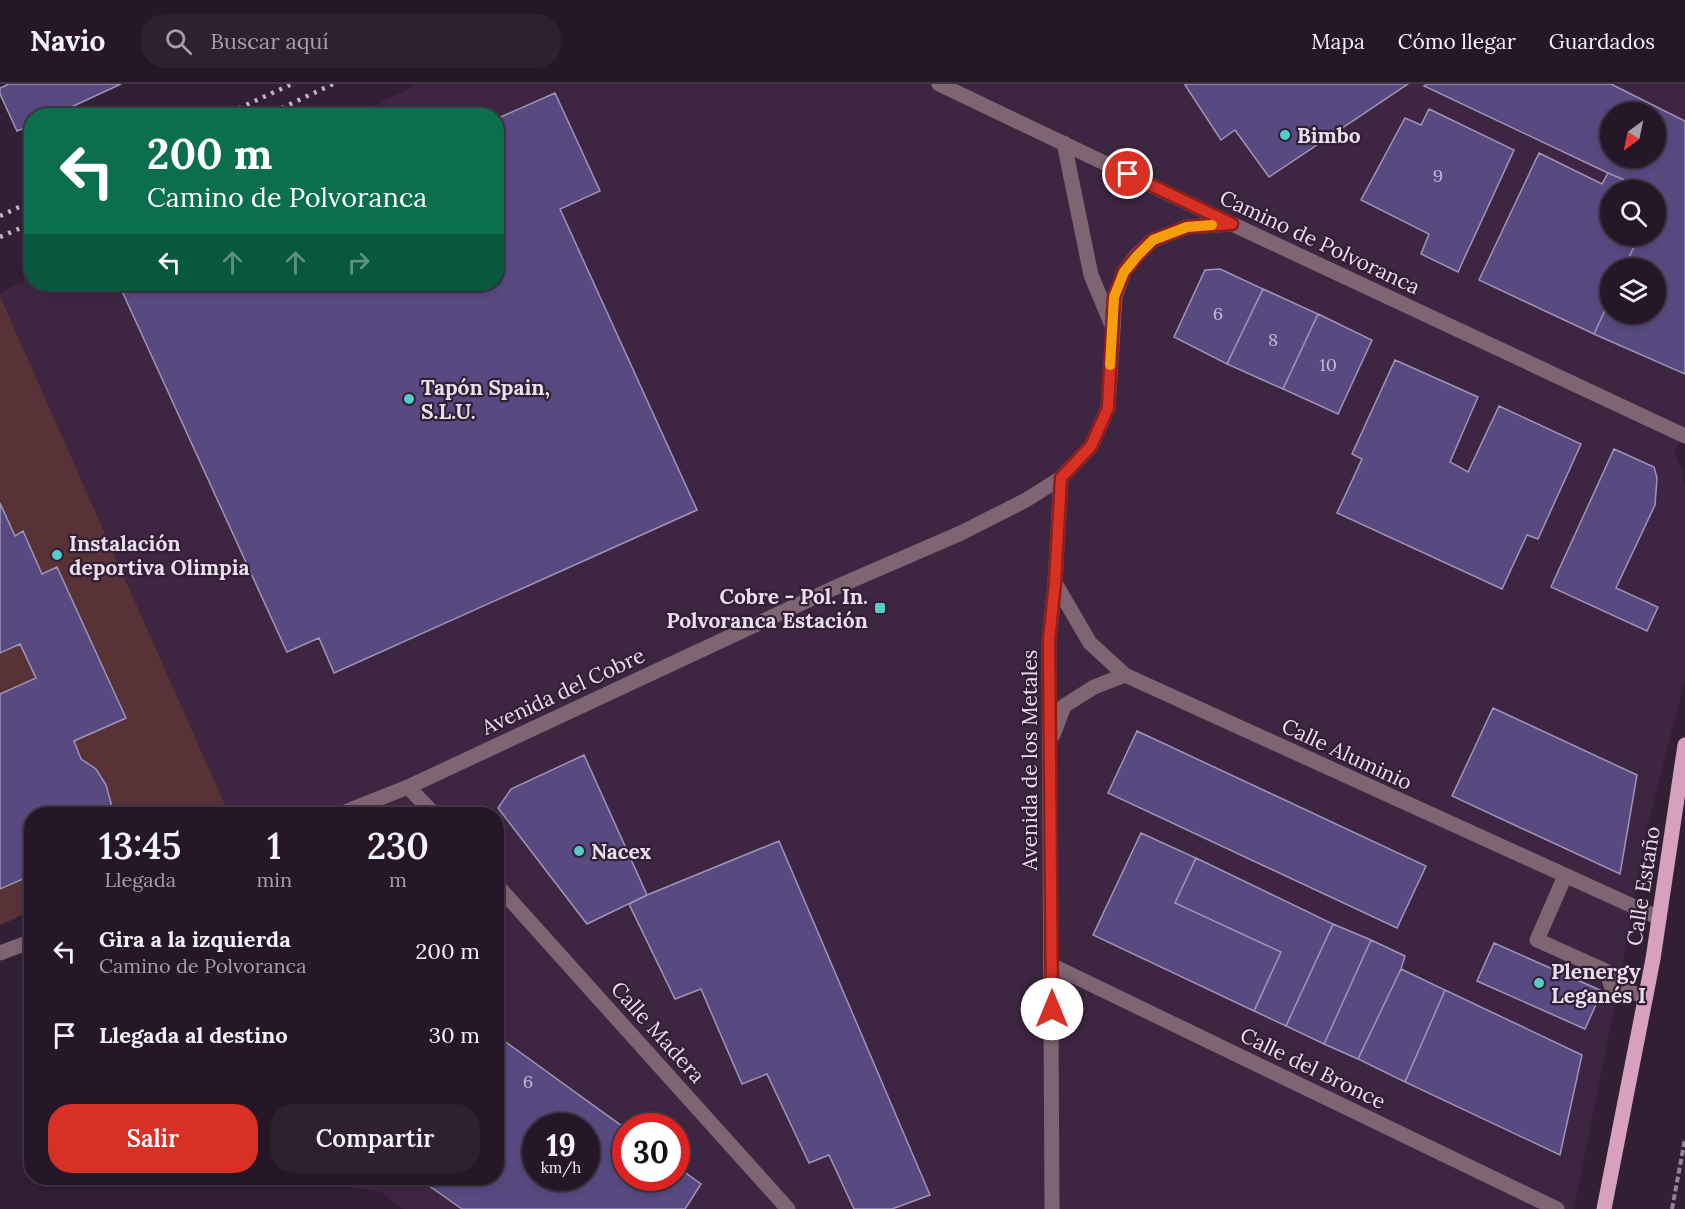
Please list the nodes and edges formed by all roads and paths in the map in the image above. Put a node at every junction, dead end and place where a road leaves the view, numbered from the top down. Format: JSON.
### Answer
{"nodes":[{"id":1,"x":939,"y":84,"type":"edge"},
{"id":2,"x":1064,"y":143,"type":"junction"},
{"id":3,"x":1232,"y":224,"type":"junction"},
{"id":4,"x":1112,"y":326,"type":"junction"},
{"id":5,"x":1685,"y":436,"type":"edge"},
{"id":6,"x":1061,"y":478,"type":"junction"},
{"id":7,"x":1055,"y":583,"type":"junction"},
{"id":8,"x":1125,"y":675,"type":"junction"},
{"id":9,"x":1050,"y":743,"type":"junction"},
{"id":10,"x":1685,"y":745,"type":"edge"},
{"id":11,"x":408,"y":787,"type":"junction"},
{"id":12,"x":358,"y":807,"type":"edge"},
{"id":13,"x":427,"y":807,"type":"edge"},
{"id":14,"x":1565,"y":876,"type":"junction"},
{"id":15,"x":504,"y":893,"type":"edge"},
{"id":16,"x":1659,"y":918,"type":"junction"},
{"id":17,"x":24,"y":944,"type":"edge"},
{"id":18,"x":0,"y":953,"type":"edge"},
{"id":19,"x":1052,"y":965,"type":"junction"},
{"id":20,"x":1646,"y":996,"type":"junction"},
{"id":21,"x":1685,"y":1139,"type":"edge"},
{"id":22,"x":788,"y":1209,"type":"edge"},
{"id":23,"x":1052,"y":1209,"type":"edge"},
{"id":24,"x":1557,"y":1209,"type":"edge"},
{"id":25,"x":1604,"y":1209,"type":"edge"},
{"id":26,"x":1672,"y":1209,"type":"edge"}],
"edges":[{"from":1,"to":2,"type":"street","name":"Camino de Polvoranca"},
{"from":2,"to":3,"type":"street","name":"Camino de Polvoranca"},
{"from":2,"to":4,"type":"street"},
{"from":3,"to":4,"type":"street"},
{"from":3,"to":5,"type":"street","name":"Camino de Polvoranca"},
{"from":4,"to":6,"type":"street"},
{"from":6,"to":7,"type":"street","name":"Avenida de los Metales"},
{"from":6,"to":11,"type":"street","name":"Avenida del Cobre"},
{"from":7,"to":8,"type":"street","name":"Calle Aluminio"},
{"from":7,"to":9,"type":"street","name":"Avenida de los Metales"},
{"from":8,"to":9,"type":"street"},
{"from":8,"to":14,"type":"street","name":"Calle Aluminio"},
{"from":9,"to":19,"type":"street","name":"Avenida de los Metales"},
{"from":10,"to":16,"type":"main road","name":"Calle Estaño"},
{"from":11,"to":12,"type":"street","name":"Avenida del Cobre"},
{"from":11,"to":13,"type":"street"},
{"from":14,"to":16,"type":"street","name":"Calle Aluminio"},
{"from":14,"to":20,"type":"street"},
{"from":15,"to":22,"type":"street","name":"Calle Madera"},
{"from":16,"to":20,"type":"main road","name":"Calle Estaño"},
{"from":17,"to":18,"type":"street"},
{"from":19,"to":23,"type":"street","name":"Avenida de los Metales"},
{"from":19,"to":24,"type":"street","name":"Calle del Bronce"},
{"from":20,"to":25,"type":"main road","name":"Calle Estaño"},
{"from":21,"to":26,"type":"path"}]}
